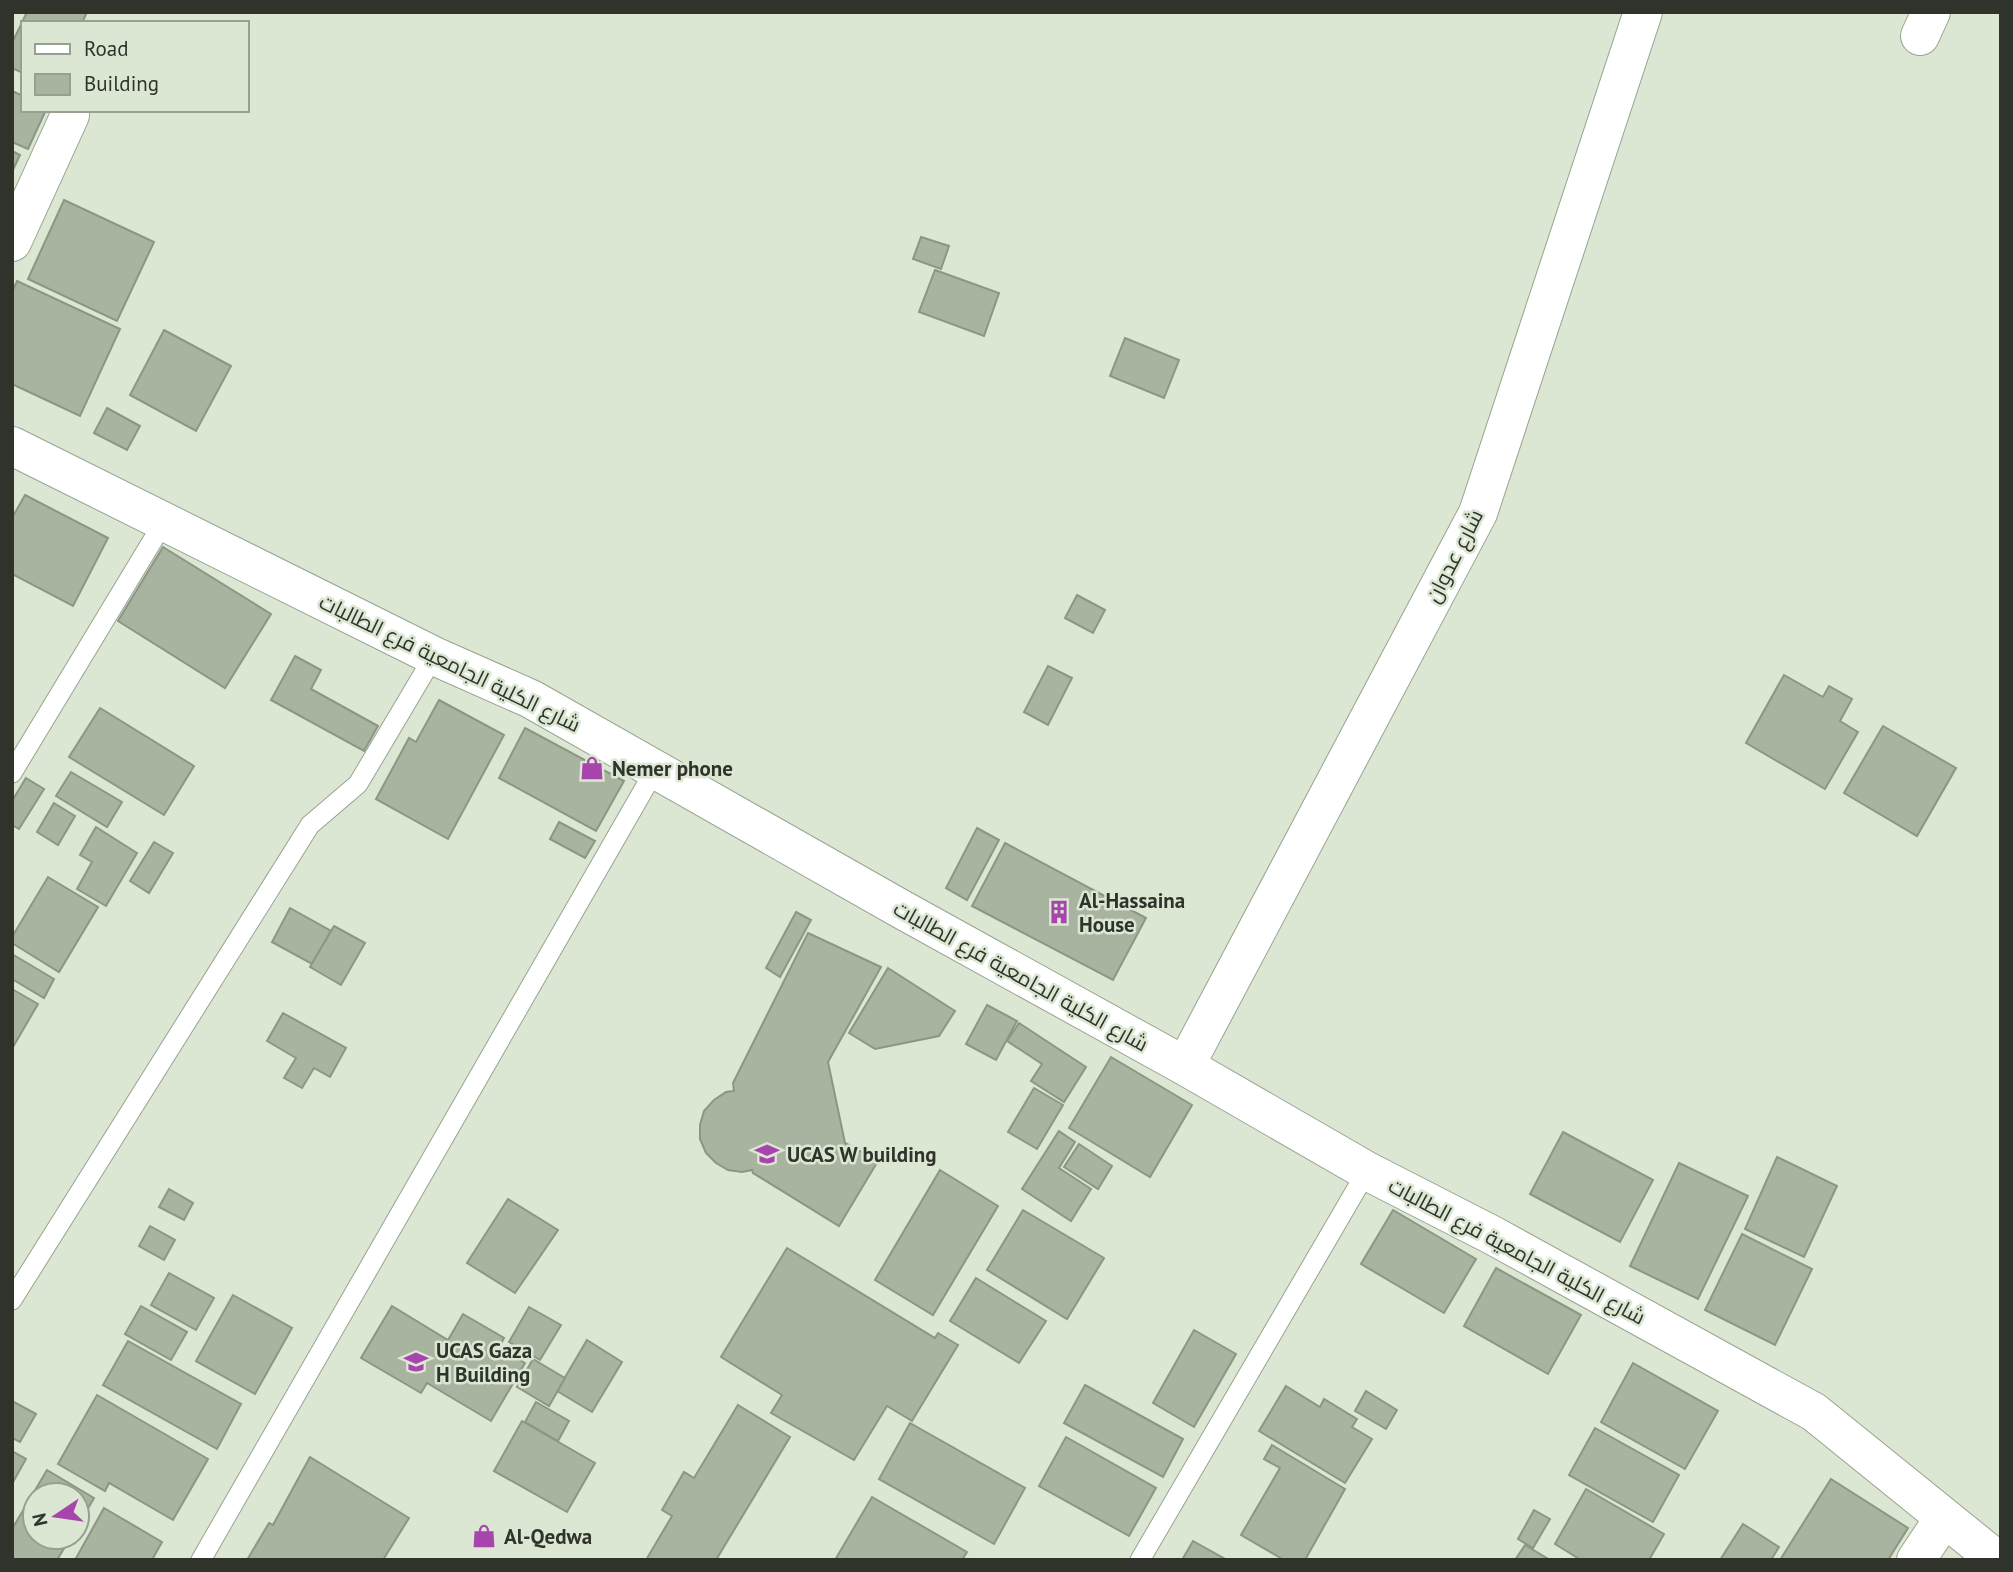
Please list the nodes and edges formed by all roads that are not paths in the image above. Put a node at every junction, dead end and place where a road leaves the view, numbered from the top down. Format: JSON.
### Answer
{"nodes":[{"id":1,"x":1643,"y":12,"type":"edge"},
{"id":2,"x":70,"y":115,"type":"dead end"},
{"id":3,"x":12,"y":242,"type":"edge"},
{"id":4,"x":12,"y":446,"type":"edge"},
{"id":5,"x":164,"y":520,"type":"junction"},
{"id":6,"x":434,"y":656,"type":"junction"},
{"id":7,"x":655,"y":770,"type":"junction"},
{"id":8,"x":12,"y":773,"type":"edge"},
{"id":9,"x":1185,"y":1066,"type":"junction"},
{"id":10,"x":1367,"y":1171,"type":"junction"},
{"id":11,"x":12,"y":1300,"type":"edge"},
{"id":12,"x":1944,"y":1518,"type":"junction"},
{"id":13,"x":201,"y":1560,"type":"edge"},
{"id":14,"x":1140,"y":1560,"type":"edge"},
{"id":15,"x":1916,"y":1560,"type":"edge"},
{"id":16,"x":1997,"y":1560,"type":"edge"}],
"edges":[{"from":1,"to":9,"type":"street","name":"شارع عدوان"},
{"from":2,"to":3,"type":"street"},
{"from":4,"to":5,"type":"street","name":"شارع الكلية الجامعية فرع الطالبات"},
{"from":5,"to":6,"type":"street","name":"شارع الكلية الجامعية فرع الطالبات"},
{"from":5,"to":8,"type":"lane"},
{"from":6,"to":7,"type":"street","name":"شارع الكلية الجامعية فرع الطالبات"},
{"from":6,"to":11,"type":"lane"},
{"from":7,"to":9,"type":"street","name":"شارع الكلية الجامعية فرع الطالبات"},
{"from":7,"to":13,"type":"lane"},
{"from":9,"to":10,"type":"street","name":"شارع الكلية الجامعية فرع الطالبات"},
{"from":10,"to":12,"type":"street","name":"شارع الكلية الجامعية فرع الطالبات"},
{"from":10,"to":14,"type":"lane"},
{"from":12,"to":15,"type":"street"},
{"from":12,"to":16,"type":"street","name":"شارع الكلية الجامعية فرع الطالبات"}]}
